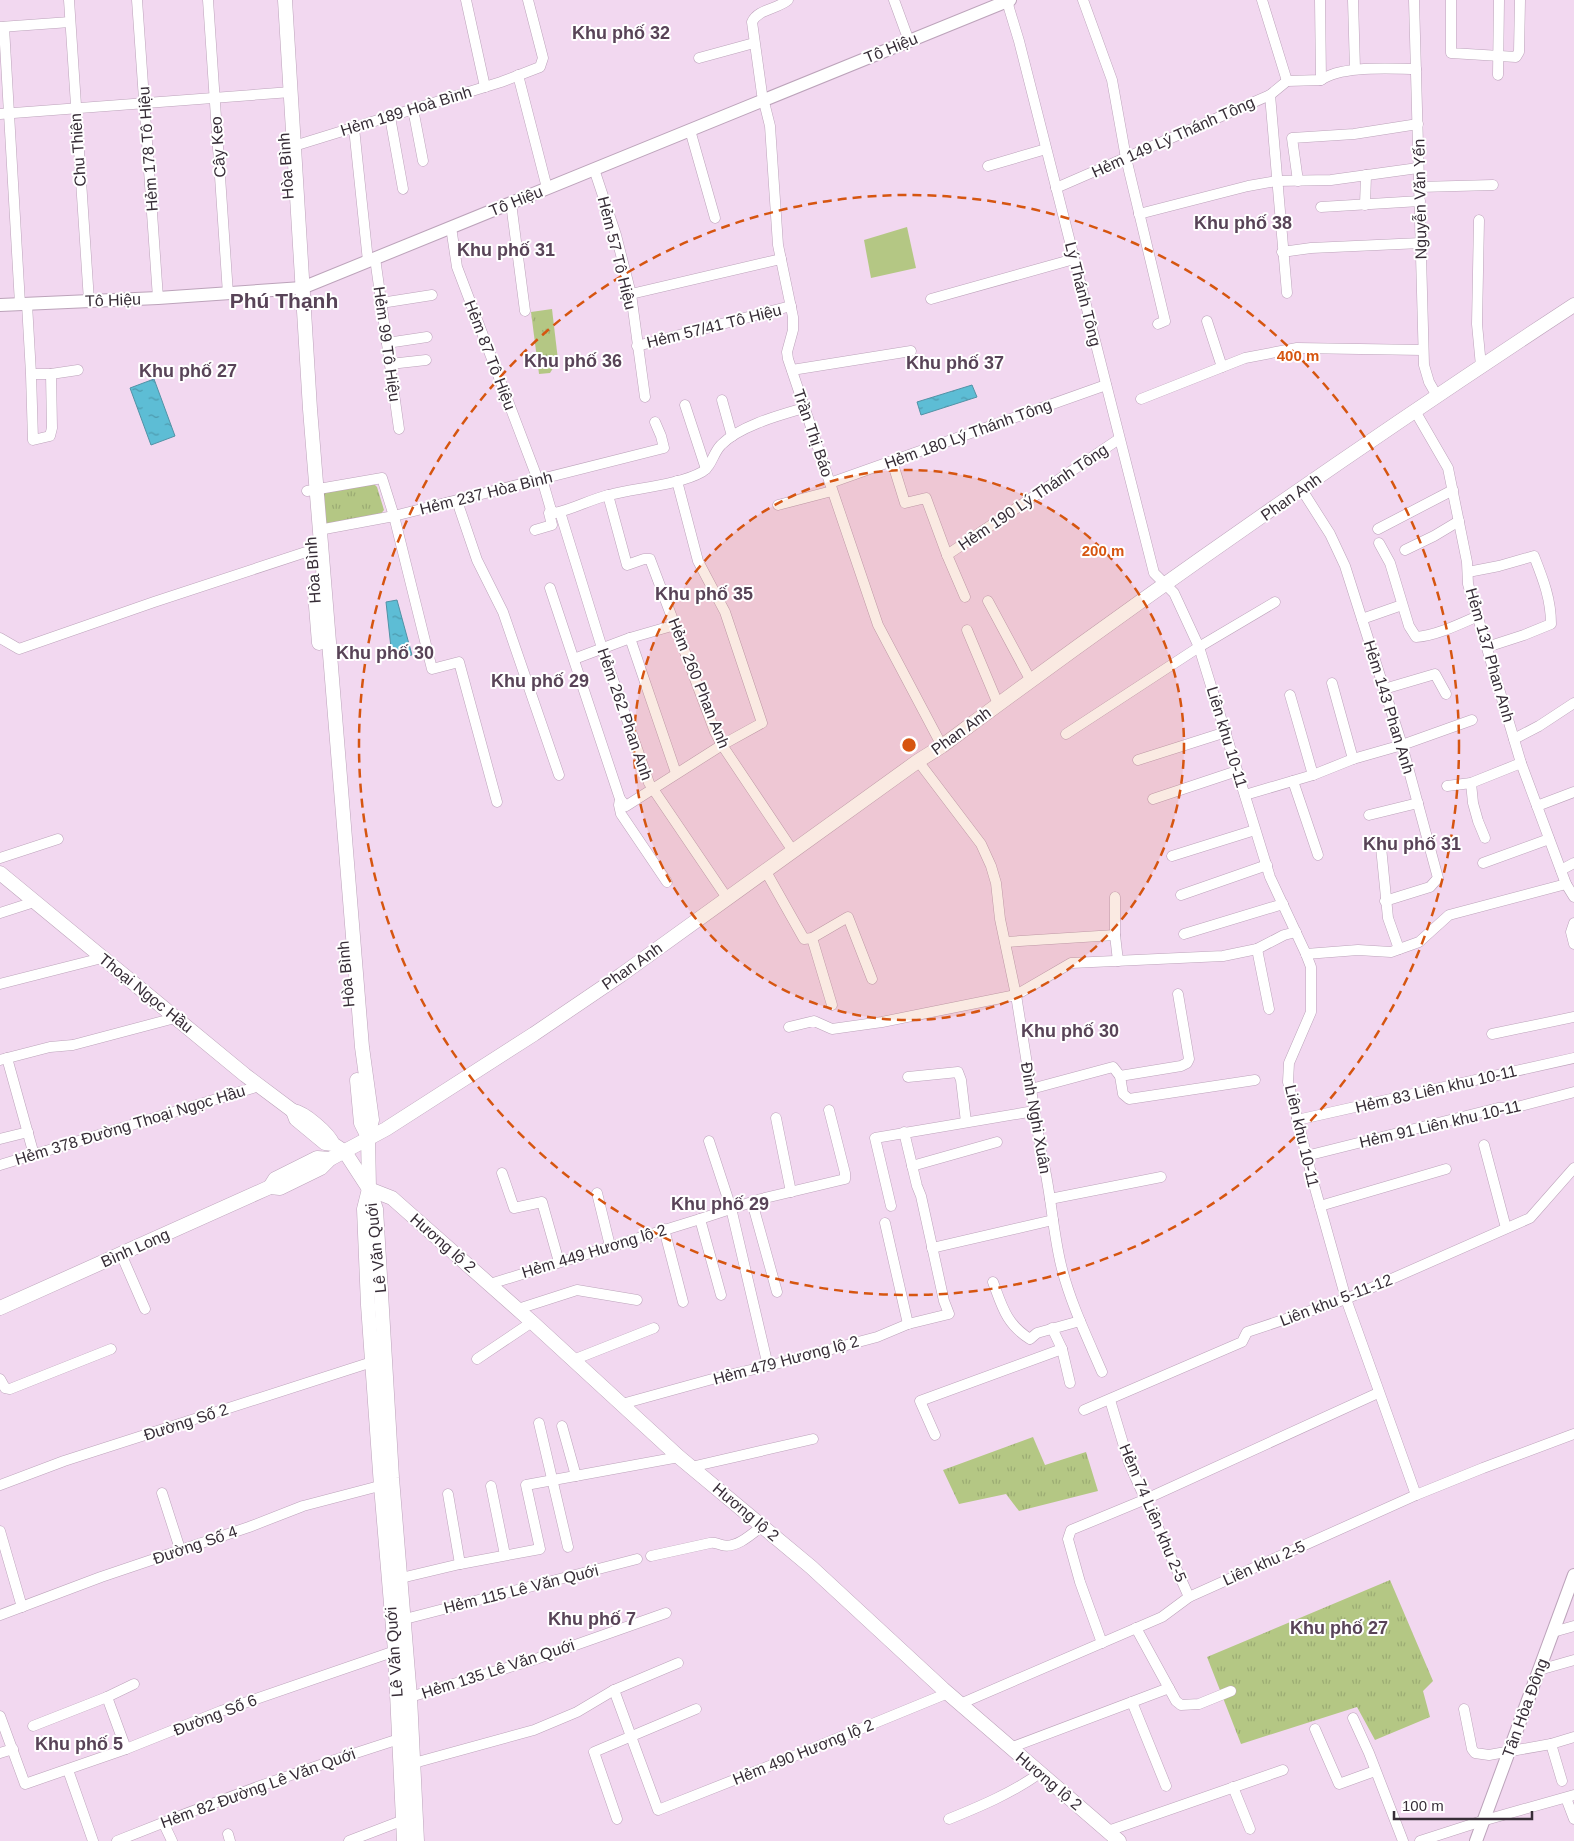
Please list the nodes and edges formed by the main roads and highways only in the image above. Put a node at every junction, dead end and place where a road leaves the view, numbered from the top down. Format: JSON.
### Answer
{"nodes":[{"id":1,"x":276,"y":0,"type":"edge"},
{"id":2,"x":285,"y":0,"type":"edge"},
{"id":3,"x":286,"y":93,"type":"junction"},
{"id":4,"x":298,"y":288,"type":"junction"},
{"id":5,"x":1574,"y":304,"type":"edge"},
{"id":6,"x":312,"y":491,"type":"junction"},
{"id":7,"x":336,"y":794,"type":"junction"},
{"id":8,"x":0,"y":873,"type":"edge"},
{"id":9,"x":368,"y":1138,"type":"junction"},
{"id":10,"x":345,"y":1152,"type":"junction"},
{"id":11,"x":369,"y":1189,"type":"junction"},
{"id":12,"x":0,"y":1308,"type":"edge"},
{"id":13,"x":387,"y":1484,"type":"junction"},
{"id":14,"x":401,"y":1649,"type":"junction"},
{"id":15,"x":410,"y":1818,"type":"junction"},
{"id":16,"x":404,"y":1841,"type":"edge"},
{"id":17,"x":417,"y":1841,"type":"edge"},
{"id":18,"x":1119,"y":1841,"type":"edge"}],
"edges":[{"from":1,"to":3,"type":"main road","name":"Hòa Bình"},
{"from":2,"to":3,"type":"main road","name":"Hòa Bình"},
{"from":3,"to":4,"type":"main road","name":"Hòa Bình"},
{"from":3,"to":4,"type":"main road","name":"Hòa Bình"},
{"from":4,"to":6,"type":"main road","name":"Hòa Bình"},
{"from":5,"to":9,"type":"main road","name":"Phan Anh"},
{"from":6,"to":7,"type":"main road","name":"Hòa Bình"},
{"from":6,"to":7,"type":"main road","name":"Hòa Bình"},
{"from":7,"to":9,"type":"main road","name":"Hòa Bình"},
{"from":8,"to":10,"type":"main road","name":"Thoại Ngọc Hầu"},
{"from":9,"to":10,"type":"main road","name":"Phan Anh"},
{"from":9,"to":11,"type":"main road","name":"Hòa Bình"},
{"from":10,"to":11,"type":"main road","name":"Thoại Ngọc Hầu"},
{"from":10,"to":12,"type":"main road","name":"Bình Long"},
{"from":11,"to":13,"type":"main road","name":"Lê Văn Quới"},
{"from":11,"to":13,"type":"main road","name":"Lê Văn Quới"},
{"from":11,"to":18,"type":"main road","name":"Hương lộ 2"},
{"from":13,"to":14,"type":"main road","name":"Lê Văn Quới"},
{"from":13,"to":14,"type":"main road","name":"Lê Văn Quới"},
{"from":14,"to":15,"type":"main road","name":"Lê Văn Quới"},
{"from":14,"to":15,"type":"main road","name":"Lê Văn Quới"},
{"from":15,"to":16,"type":"main road","name":"Lê Văn Quới"},
{"from":15,"to":17,"type":"main road","name":"Lê Văn Quới"}]}
